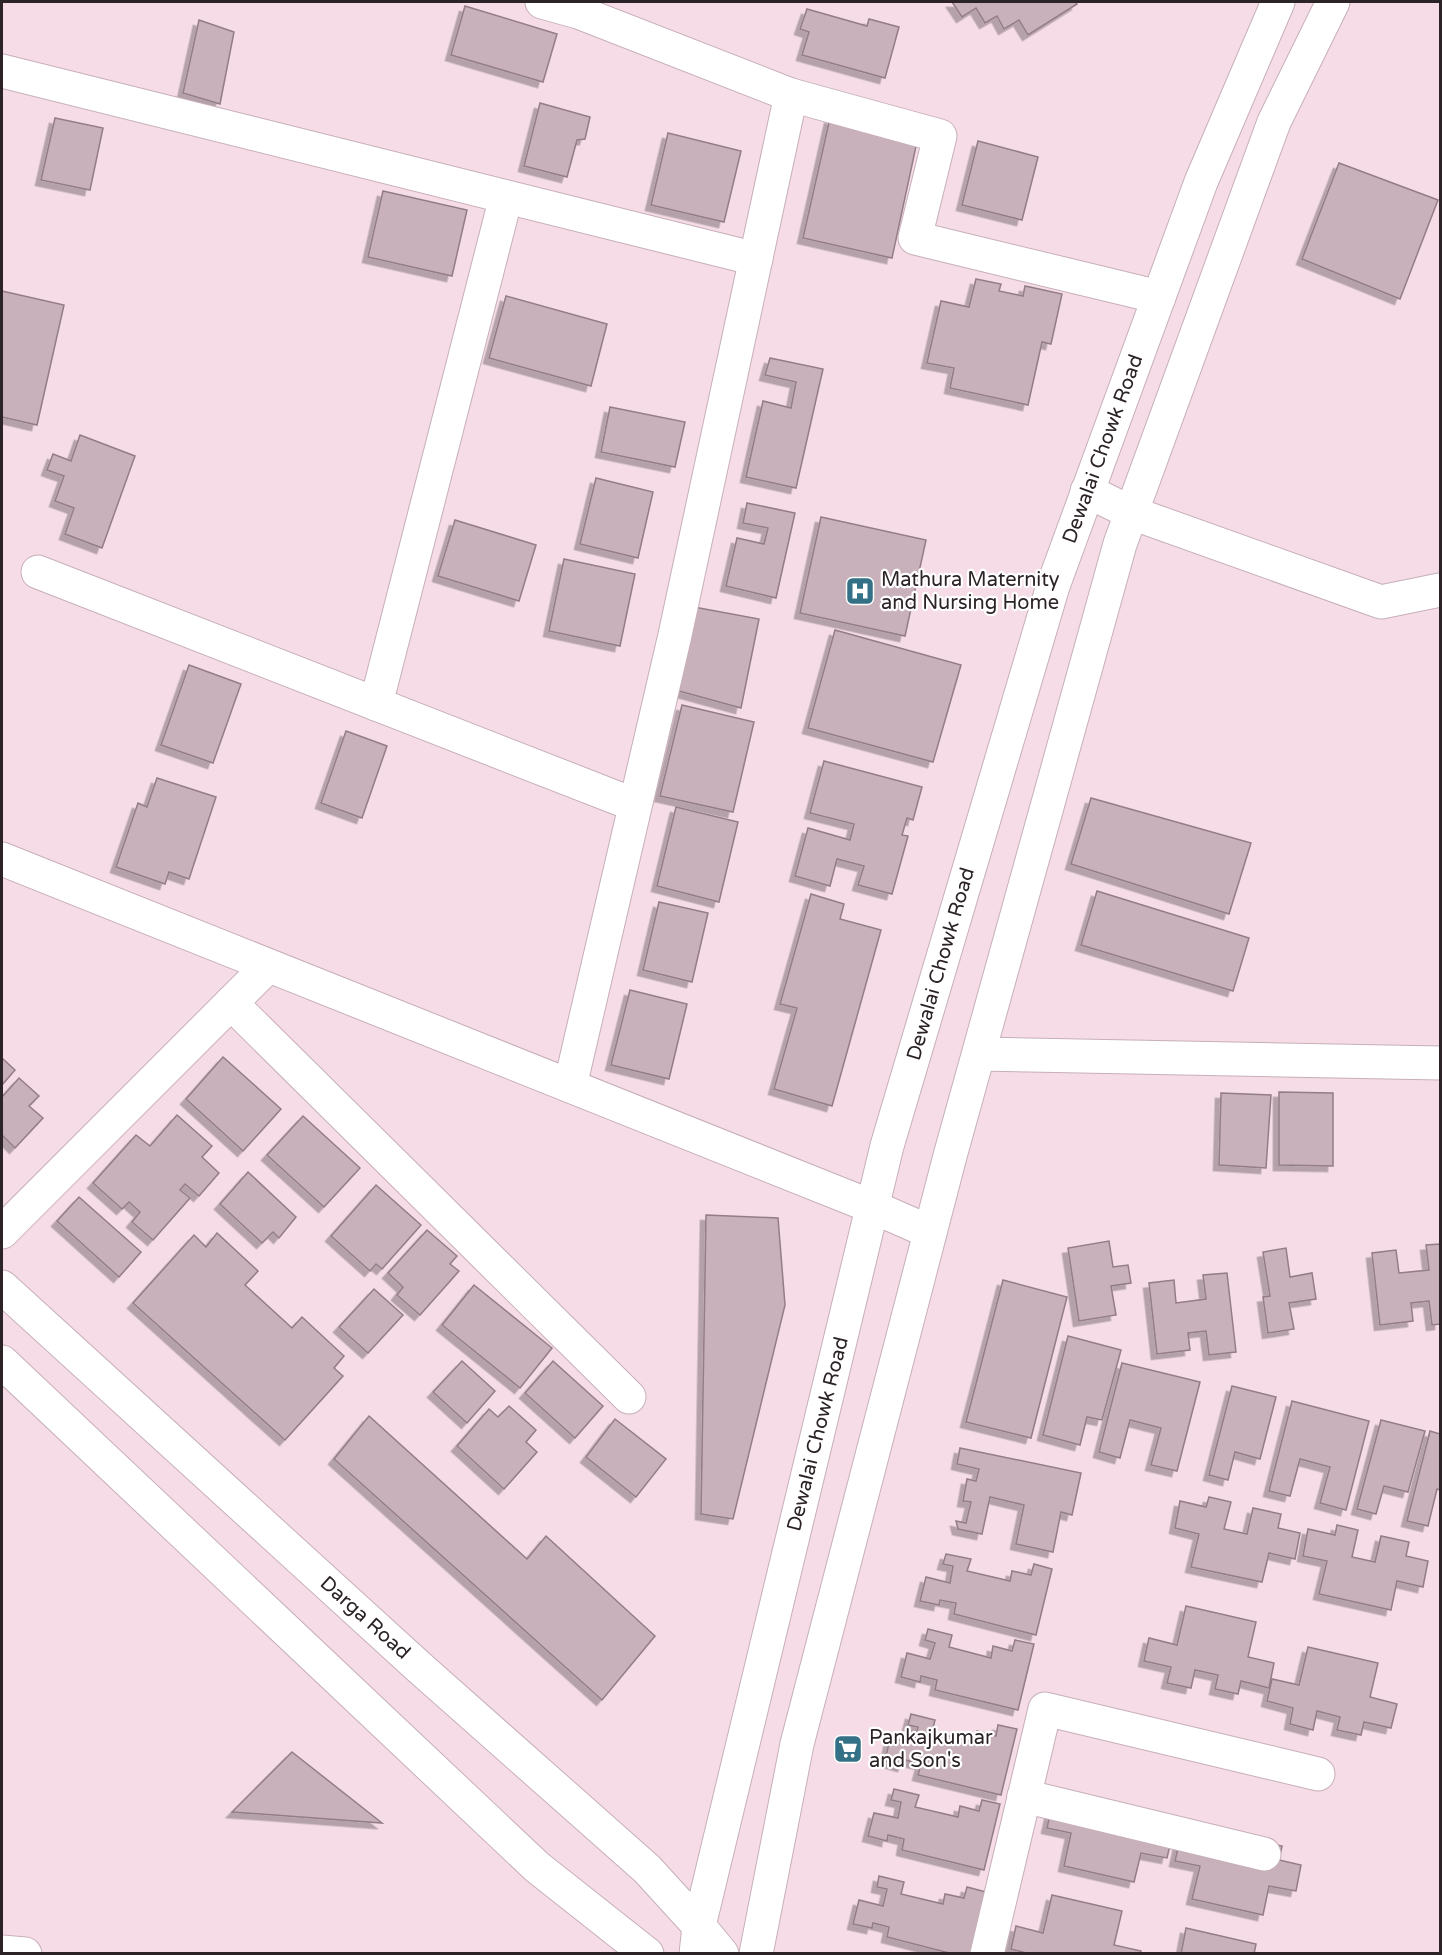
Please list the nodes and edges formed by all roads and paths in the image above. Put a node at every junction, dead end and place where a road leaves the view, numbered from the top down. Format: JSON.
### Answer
{"nodes":[{"id":1,"x":542,"y":2,"type":"edge"},
{"id":2,"x":1278,"y":2,"type":"edge"},
{"id":3,"x":1333,"y":2,"type":"edge"},
{"id":4,"x":578,"y":7,"type":"edge"},
{"id":5,"x":2,"y":72,"type":"edge"},
{"id":6,"x":791,"y":95,"type":"junction"},
{"id":7,"x":506,"y":197,"type":"junction"},
{"id":8,"x":756,"y":259,"type":"junction"},
{"id":9,"x":1159,"y":297,"type":"junction"},
{"id":10,"x":1087,"y":491,"type":"junction"},
{"id":11,"x":1131,"y":513,"type":"junction"},
{"id":12,"x":38,"y":572,"type":"dead end"},
{"id":13,"x":1440,"y":590,"type":"edge"},
{"id":14,"x":376,"y":704,"type":"junction"},
{"id":15,"x":635,"y":805,"type":"junction"},
{"id":16,"x":2,"y":859,"type":"edge"},
{"id":17,"x":268,"y":966,"type":"junction"},
{"id":18,"x":231,"y":1003,"type":"junction"},
{"id":19,"x":978,"y":1054,"type":"junction"},
{"id":20,"x":1440,"y":1063,"type":"edge"},
{"id":21,"x":570,"y":1086,"type":"junction"},
{"id":22,"x":873,"y":1207,"type":"junction"},
{"id":23,"x":2,"y":1232,"type":"edge"},
{"id":24,"x":930,"y":1232,"type":"junction"},
{"id":25,"x":2,"y":1287,"type":"edge"},
{"id":26,"x":2,"y":1362,"type":"edge"},
{"id":27,"x":629,"y":1397,"type":"dead end"},
{"id":28,"x":1318,"y":1774,"type":"dead end"},
{"id":29,"x":1024,"y":1796,"type":"junction"},
{"id":30,"x":1264,"y":1854,"type":"dead end"},
{"id":31,"x":698,"y":1940,"type":"edge"},
{"id":32,"x":2,"y":1952,"type":"edge"},
{"id":33,"x":643,"y":1952,"type":"edge"},
{"id":34,"x":25,"y":1953,"type":"edge"},
{"id":35,"x":722,"y":1953,"type":"edge"},
{"id":36,"x":756,"y":1953,"type":"edge"},
{"id":37,"x":987,"y":1953,"type":"edge"}],
"edges":[{"from":1,"to":4,"type":"street"},
{"from":2,"to":9,"type":"street","name":"Dewalai Chowk Road"},
{"from":3,"to":11,"type":"street"},
{"from":4,"to":6,"type":"street"},
{"from":5,"to":7,"type":"street"},
{"from":6,"to":8,"type":"street"},
{"from":6,"to":9,"type":"street"},
{"from":7,"to":8,"type":"street"},
{"from":7,"to":14,"type":"street"},
{"from":8,"to":15,"type":"street"},
{"from":9,"to":10,"type":"street","name":"Dewalai Chowk Road"},
{"from":10,"to":11,"type":"street"},
{"from":10,"to":22,"type":"street","name":"Dewalai Chowk Road"},
{"from":11,"to":13,"type":"street"},
{"from":11,"to":19,"type":"street"},
{"from":12,"to":14,"type":"street"},
{"from":14,"to":15,"type":"street"},
{"from":15,"to":21,"type":"street"},
{"from":16,"to":17,"type":"street"},
{"from":17,"to":18,"type":"street"},
{"from":17,"to":21,"type":"street"},
{"from":18,"to":23,"type":"street"},
{"from":18,"to":27,"type":"street"},
{"from":19,"to":20,"type":"street"},
{"from":19,"to":24,"type":"street"},
{"from":21,"to":22,"type":"street"},
{"from":22,"to":24,"type":"street"},
{"from":22,"to":31,"type":"street","name":"Dewalai Chowk Road"},
{"from":24,"to":36,"type":"street"},
{"from":25,"to":31,"type":"street","name":"Darga Road"},
{"from":26,"to":33,"type":"street"},
{"from":28,"to":29,"type":"street"},
{"from":29,"to":30,"type":"street"},
{"from":29,"to":37,"type":"street"},
{"from":31,"to":35,"type":"street","name":"Darga Road"},
{"from":32,"to":34,"type":"street"}]}
